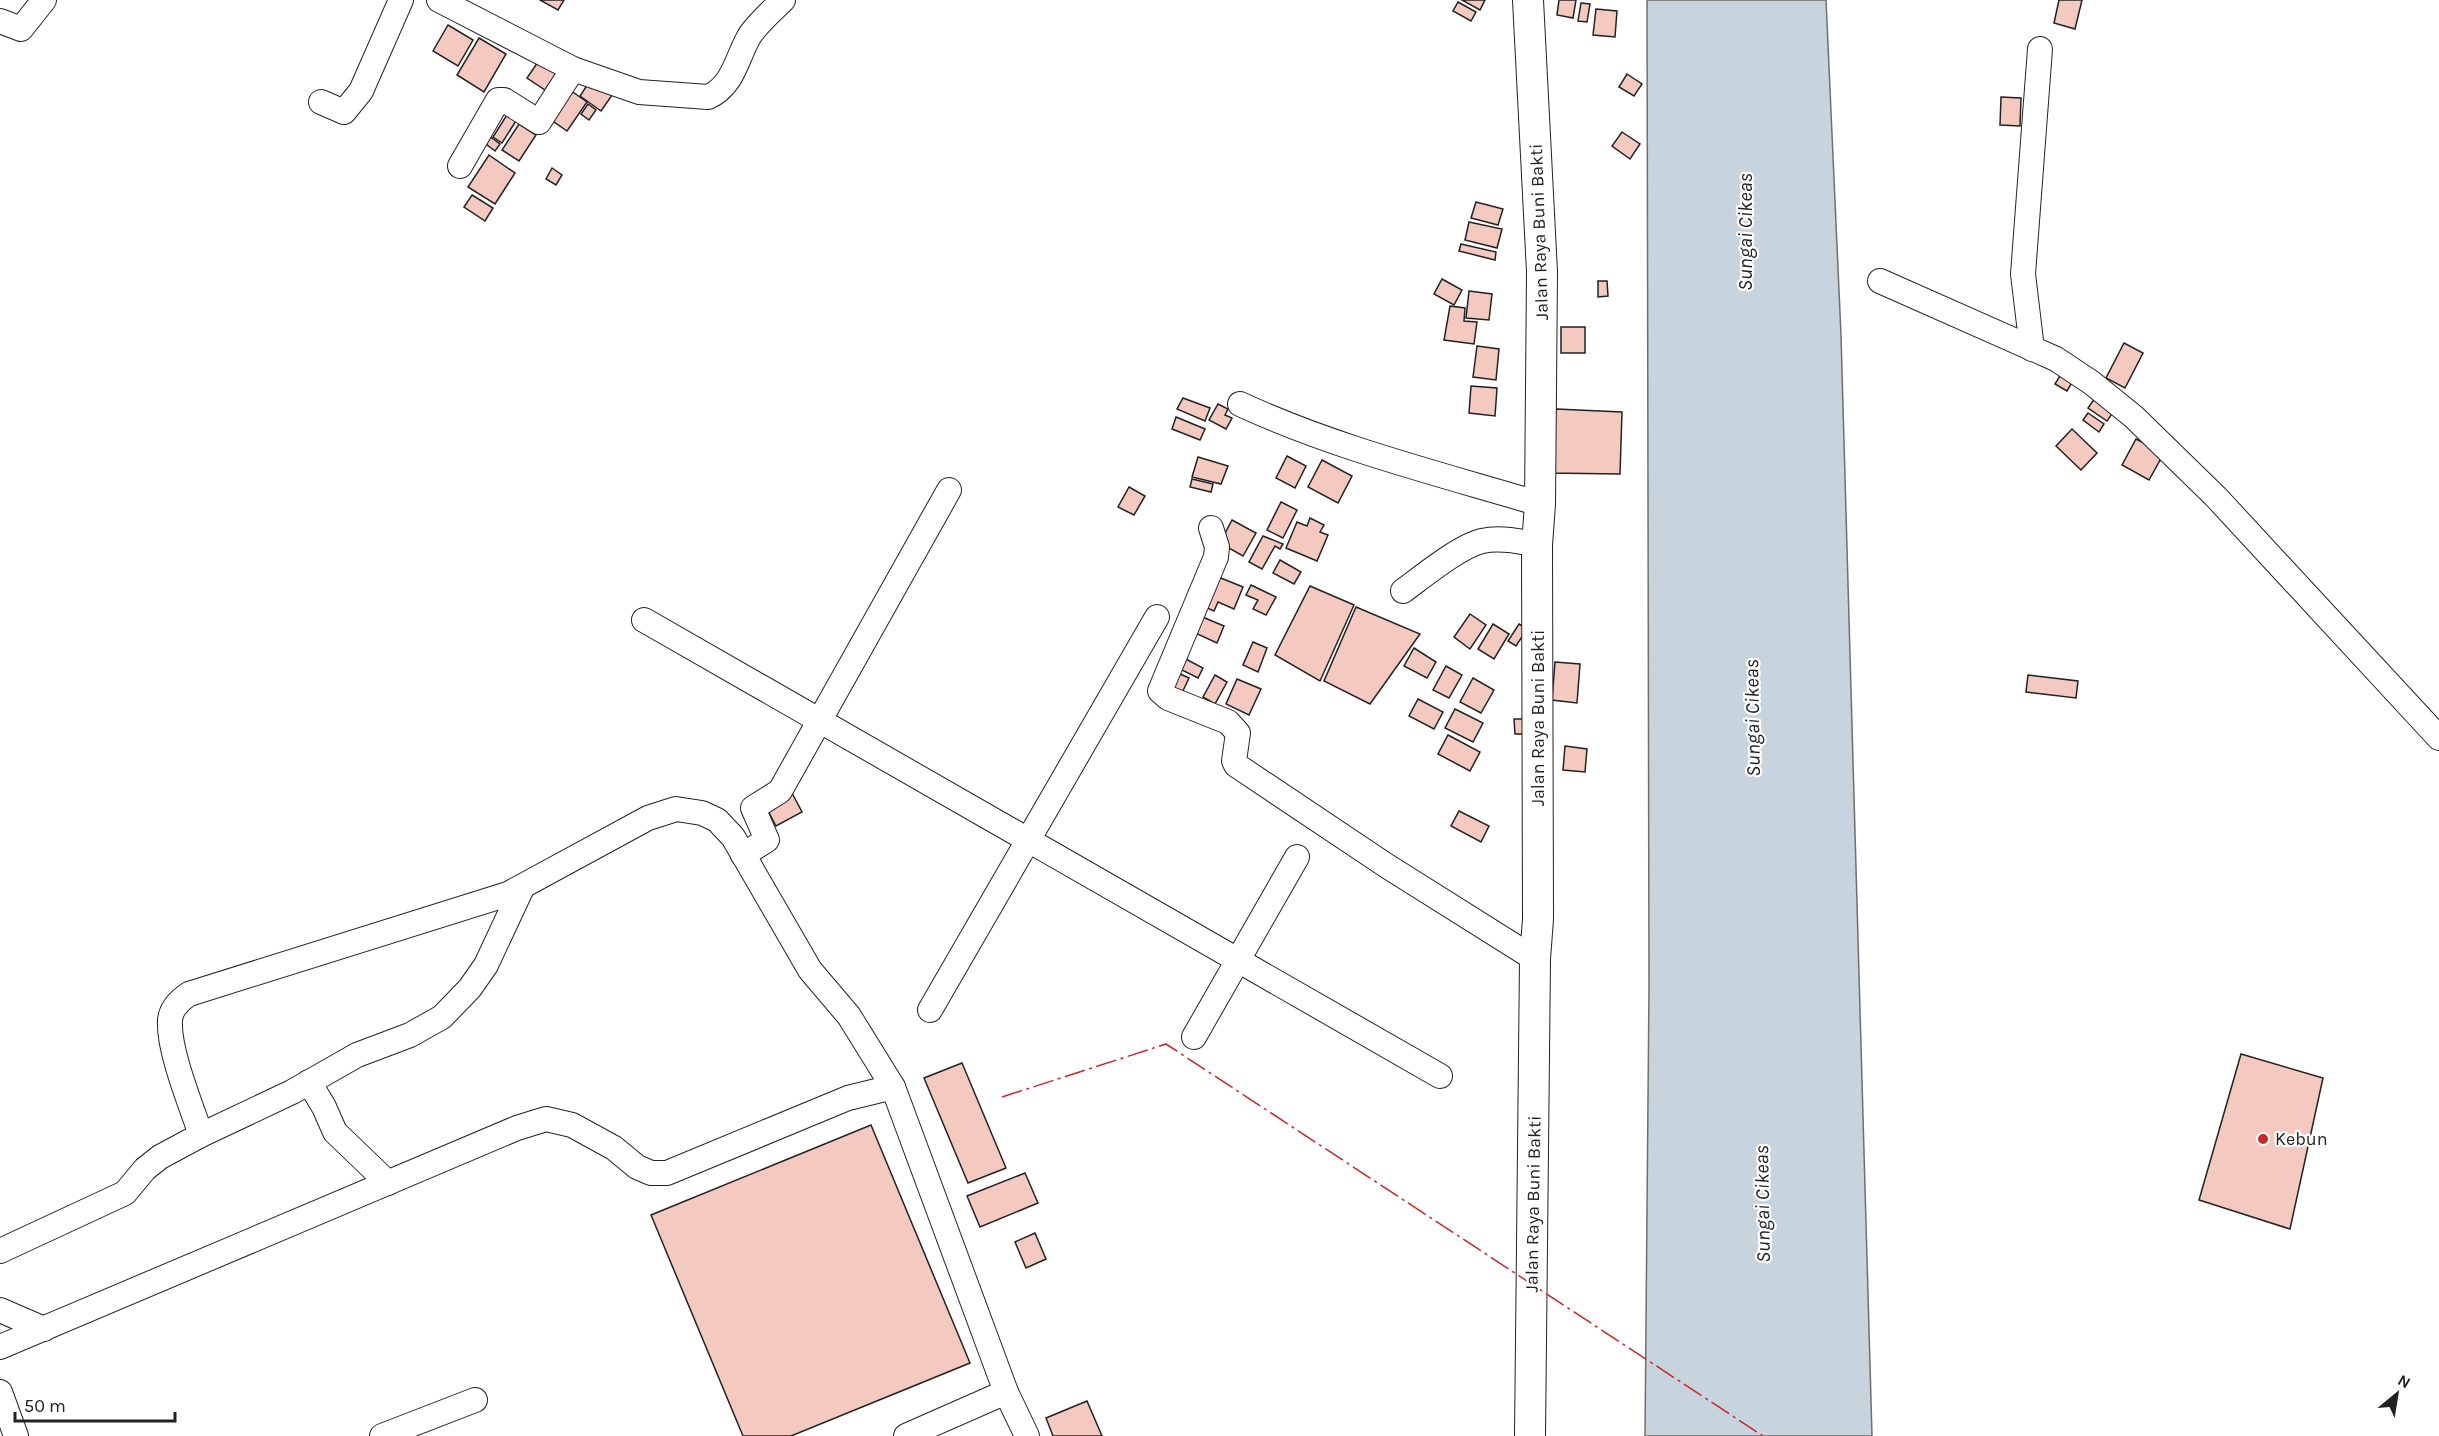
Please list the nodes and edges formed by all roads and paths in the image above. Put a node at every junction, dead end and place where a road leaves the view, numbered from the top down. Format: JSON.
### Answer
{"nodes":[{"id":1,"x":44,"y":0,"type":"edge"},
{"id":2,"x":401,"y":0,"type":"edge"},
{"id":3,"x":439,"y":0,"type":"edge"},
{"id":4,"x":1528,"y":0,"type":"edge"},
{"id":5,"x":770,"y":4,"type":"edge"},
{"id":6,"x":0,"y":21,"type":"edge"},
{"id":7,"x":2040,"y":49,"type":"dead end"},
{"id":8,"x":573,"y":69,"type":"junction"},
{"id":9,"x":321,"y":102,"type":"dead end"},
{"id":10,"x":460,"y":165,"type":"dead end"},
{"id":11,"x":1880,"y":281,"type":"dead end"},
{"id":12,"x":2032,"y":349,"type":"junction"},
{"id":13,"x":1240,"y":404,"type":"dead end"},
{"id":14,"x":949,"y":490,"type":"dead end"},
{"id":15,"x":1540,"y":504,"type":"junction"},
{"id":16,"x":1211,"y":528,"type":"dead end"},
{"id":17,"x":1537,"y":545,"type":"junction"},
{"id":18,"x":1403,"y":591,"type":"dead end"},
{"id":19,"x":1157,"y":617,"type":"dead end"},
{"id":20,"x":644,"y":620,"type":"dead end"},
{"id":21,"x":819,"y":720,"type":"junction"},
{"id":22,"x":2439,"y":738,"type":"edge"},
{"id":23,"x":1028,"y":840,"type":"junction"},
{"id":24,"x":743,"y":855,"type":"junction"},
{"id":25,"x":1297,"y":857,"type":"dead end"},
{"id":26,"x":522,"y":888,"type":"junction"},
{"id":27,"x":1535,"y":959,"type":"junction"},
{"id":28,"x":1238,"y":960,"type":"junction"},
{"id":29,"x":930,"y":1010,"type":"dead end"},
{"id":30,"x":1194,"y":1037,"type":"dead end"},
{"id":31,"x":1440,"y":1076,"type":"dead end"},
{"id":32,"x":309,"y":1083,"type":"junction"},
{"id":33,"x":893,"y":1088,"type":"junction"},
{"id":34,"x":201,"y":1135,"type":"junction"},
{"id":35,"x":388,"y":1183,"type":"junction"},
{"id":36,"x":0,"y":1251,"type":"edge"},
{"id":37,"x":0,"y":1310,"type":"edge"},
{"id":38,"x":44,"y":1329,"type":"junction"},
{"id":39,"x":0,"y":1347,"type":"edge"},
{"id":40,"x":0,"y":1392,"type":"edge"},
{"id":41,"x":1006,"y":1392,"type":"junction"},
{"id":42,"x":475,"y":1400,"type":"dead end"},
{"id":43,"x":16,"y":1436,"type":"edge"},
{"id":44,"x":382,"y":1436,"type":"edge"},
{"id":45,"x":906,"y":1436,"type":"edge"},
{"id":46,"x":1027,"y":1436,"type":"edge"},
{"id":47,"x":1530,"y":1436,"type":"edge"}],
"edges":[{"from":1,"to":6,"type":"street"},
{"from":2,"to":9,"type":"street"},
{"from":3,"to":8,"type":"street"},
{"from":4,"to":15,"type":"main road","name":"Jalan Raya Buni Bakti"},
{"from":5,"to":8,"type":"street"},
{"from":7,"to":12,"type":"street"},
{"from":8,"to":10,"type":"street"},
{"from":11,"to":12,"type":"street"},
{"from":12,"to":22,"type":"street"},
{"from":13,"to":15,"type":"street"},
{"from":14,"to":21,"type":"street"},
{"from":15,"to":17,"type":"main road","name":"Jalan Raya Buni Bakti"},
{"from":16,"to":27,"type":"street"},
{"from":17,"to":18,"type":"street"},
{"from":17,"to":27,"type":"main road","name":"Jalan Raya Buni Bakti"},
{"from":19,"to":23,"type":"street"},
{"from":20,"to":21,"type":"street"},
{"from":21,"to":23,"type":"street"},
{"from":21,"to":24,"type":"street"},
{"from":23,"to":28,"type":"street"},
{"from":23,"to":29,"type":"street"},
{"from":24,"to":26,"type":"street"},
{"from":24,"to":33,"type":"street"},
{"from":25,"to":28,"type":"street"},
{"from":26,"to":32,"type":"street"},
{"from":26,"to":34,"type":"street"},
{"from":27,"to":47,"type":"main road","name":"Jalan Raya Buni Bakti"},
{"from":28,"to":30,"type":"street"},
{"from":28,"to":31,"type":"street"},
{"from":32,"to":34,"type":"street"},
{"from":32,"to":35,"type":"street"},
{"from":33,"to":35,"type":"street"},
{"from":33,"to":41,"type":"street"},
{"from":34,"to":36,"type":"street"},
{"from":35,"to":38,"type":"street"},
{"from":37,"to":38,"type":"street"},
{"from":38,"to":39,"type":"street"},
{"from":40,"to":43,"type":"street"},
{"from":41,"to":45,"type":"street"},
{"from":41,"to":46,"type":"street"},
{"from":42,"to":44,"type":"street"}]}
